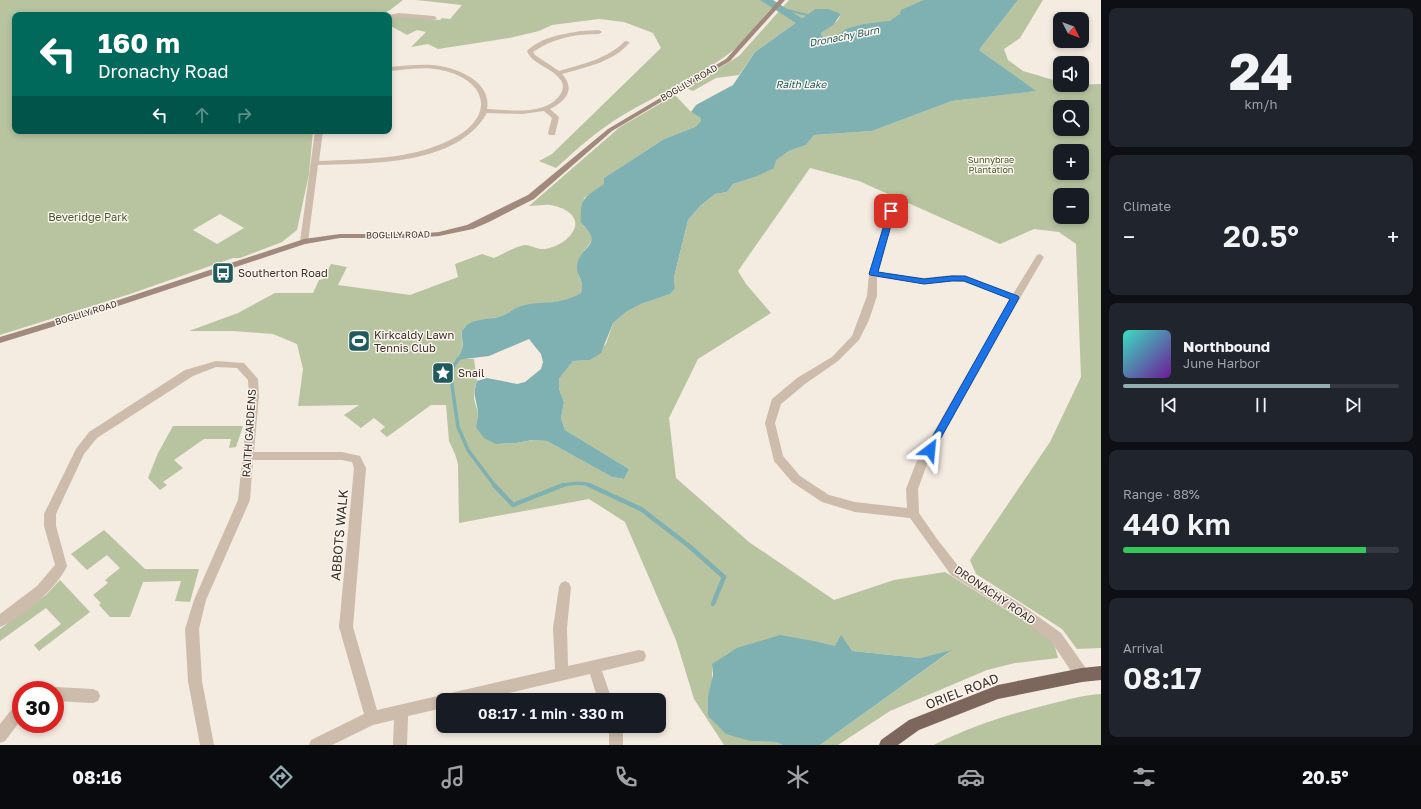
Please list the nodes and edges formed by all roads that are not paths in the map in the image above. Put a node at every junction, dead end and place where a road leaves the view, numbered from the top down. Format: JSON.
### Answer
{"nodes":[{"id":1,"x":779,"y":4,"type":"edge"},
{"id":2,"x":392,"y":16,"type":"edge"},
{"id":3,"x":434,"y":18,"type":"dead end"},
{"id":4,"x":598,"y":32,"type":"dead end"},
{"id":5,"x":627,"y":42,"type":"dead end"},
{"id":6,"x":392,"y":70,"type":"edge"},
{"id":7,"x":558,"y":73,"type":"junction"},
{"id":8,"x":546,"y":109,"type":"junction"},
{"id":9,"x":485,"y":112,"type":"junction"},
{"id":10,"x":319,"y":134,"type":"edge"},
{"id":11,"x":552,"y":134,"type":"dead end"},
{"id":12,"x":314,"y":163,"type":"junction"},
{"id":13,"x":891,"y":211,"type":"dead end"},
{"id":14,"x":304,"y":242,"type":"junction"},
{"id":15,"x":1040,"y":257,"type":"dead end"},
{"id":16,"x":873,"y":274,"type":"junction"},
{"id":17,"x":1015,"y":298,"type":"junction"},
{"id":18,"x":0,"y":340,"type":"edge"},
{"id":19,"x":248,"y":456,"type":"junction"},
{"id":20,"x":913,"y":514,"type":"junction"},
{"id":21,"x":565,"y":586,"type":"dead end"},
{"id":22,"x":0,"y":621,"type":"edge"},
{"id":23,"x":639,"y":656,"type":"dead end"},
{"id":24,"x":594,"y":666,"type":"junction"},
{"id":25,"x":1101,"y":673,"type":"edge"},
{"id":26,"x":562,"y":674,"type":"junction"},
{"id":27,"x":1082,"y":675,"type":"junction"},
{"id":28,"x":479,"y":693,"type":"edge"},
{"id":29,"x":603,"y":693,"type":"edge"},
{"id":30,"x":64,"y":694,"type":"edge"},
{"id":31,"x":94,"y":696,"type":"dead end"},
{"id":32,"x":436,"y":703,"type":"edge"},
{"id":33,"x":401,"y":711,"type":"junction"},
{"id":34,"x":372,"y":718,"type":"junction"},
{"id":35,"x":12,"y":721,"type":"edge"},
{"id":36,"x":616,"y":733,"type":"edge"},
{"id":37,"x":0,"y":736,"type":"edge"},
{"id":38,"x":207,"y":745,"type":"edge"},
{"id":39,"x":316,"y":745,"type":"edge"},
{"id":40,"x":400,"y":745,"type":"edge"},
{"id":41,"x":616,"y":745,"type":"edge"},
{"id":42,"x":886,"y":745,"type":"edge"}],
"edges":[{"from":1,"to":14,"type":"main road","name":"BOGLILY ROAD"},
{"from":2,"to":3,"type":"street"},
{"from":4,"to":7,"type":"street"},
{"from":5,"to":7,"type":"street"},
{"from":6,"to":9,"type":"street"},
{"from":7,"to":8,"type":"street"},
{"from":8,"to":9,"type":"street"},
{"from":8,"to":11,"type":"street"},
{"from":9,"to":12,"type":"street"},
{"from":10,"to":12,"type":"street"},
{"from":12,"to":14,"type":"street"},
{"from":13,"to":16,"type":"street"},
{"from":14,"to":18,"type":"main road","name":"BOGLILY ROAD"},
{"from":15,"to":17,"type":"street"},
{"from":16,"to":17,"type":"street"},
{"from":16,"to":20,"type":"street"},
{"from":17,"to":20,"type":"street"},
{"from":19,"to":22,"type":"street","name":"RAITH GARDENS"},
{"from":19,"to":34,"type":"street","name":"ABBOTS WALK"},
{"from":19,"to":38,"type":"street","name":"RAITH GARDENS"},
{"from":20,"to":27,"type":"street","name":"DRONACHY ROAD"},
{"from":21,"to":26,"type":"street"},
{"from":23,"to":24,"type":"street"},
{"from":24,"to":26,"type":"street"},
{"from":24,"to":29,"type":"street"},
{"from":25,"to":27,"type":"main road","name":"ORIEL ROAD"},
{"from":26,"to":28,"type":"street"},
{"from":27,"to":42,"type":"main road","name":"ORIEL ROAD"},
{"from":30,"to":31,"type":"street"},
{"from":32,"to":33,"type":"street"},
{"from":33,"to":34,"type":"street"},
{"from":33,"to":40,"type":"street"},
{"from":34,"to":39,"type":"street"},
{"from":35,"to":37,"type":"street"},
{"from":36,"to":41,"type":"street"}]}
